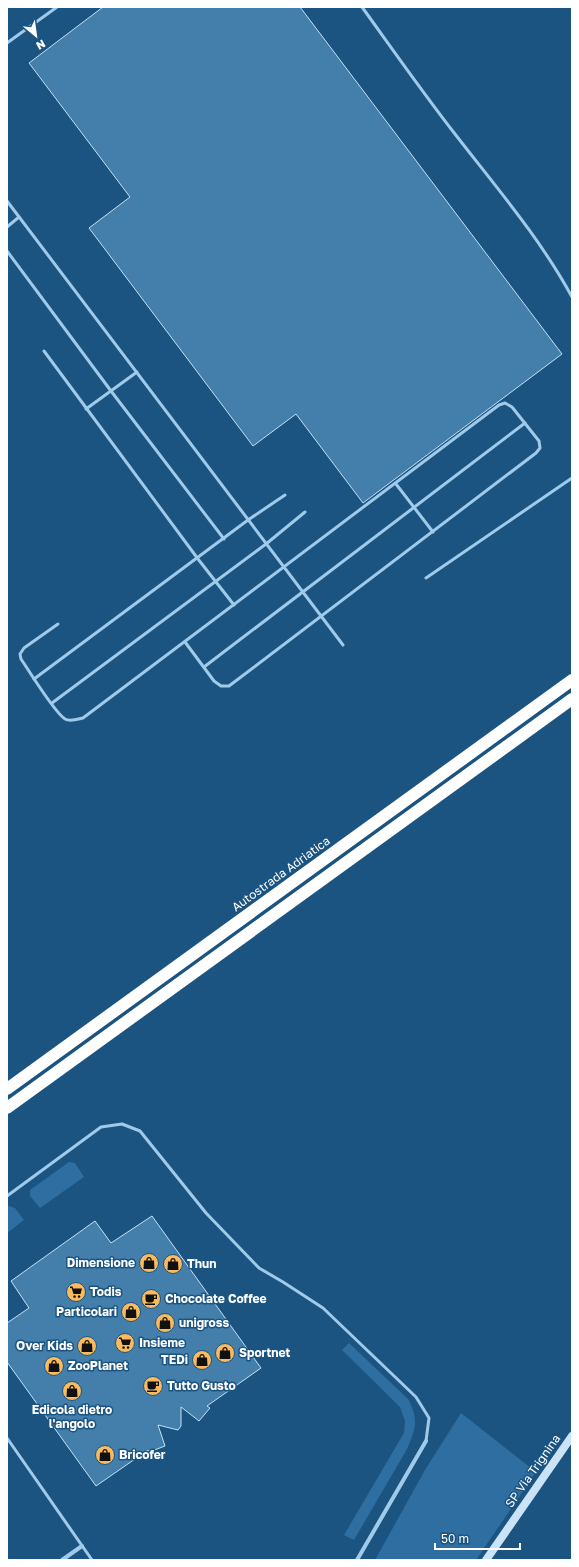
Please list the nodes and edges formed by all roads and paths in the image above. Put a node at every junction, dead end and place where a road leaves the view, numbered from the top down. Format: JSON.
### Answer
{"nodes":[{"id":1,"x":57,"y":7,"type":"edge"},
{"id":2,"x":362,"y":7,"type":"edge"},
{"id":3,"x":7,"y":43,"type":"edge"},
{"id":4,"x":7,"y":201,"type":"edge"},
{"id":5,"x":19,"y":217,"type":"junction"},
{"id":6,"x":7,"y":227,"type":"edge"},
{"id":7,"x":7,"y":251,"type":"edge"},
{"id":8,"x":572,"y":297,"type":"edge"},
{"id":9,"x":44,"y":351,"type":"dead end"},
{"id":10,"x":137,"y":372,"type":"junction"},
{"id":11,"x":111,"y":391,"type":"junction"},
{"id":12,"x":86,"y":409,"type":"junction"},
{"id":13,"x":525,"y":423,"type":"junction"},
{"id":14,"x":572,"y":478,"type":"edge"},
{"id":15,"x":396,"y":484,"type":"junction"},
{"id":16,"x":285,"y":495,"type":"dead end"},
{"id":17,"x":413,"y":507,"type":"junction"},
{"id":18,"x":305,"y":512,"type":"dead end"},
{"id":19,"x":248,"y":520,"type":"junction"},
{"id":20,"x":433,"y":532,"type":"junction"},
{"id":21,"x":224,"y":539,"type":"junction"},
{"id":22,"x":266,"y":544,"type":"junction"},
{"id":23,"x":198,"y":559,"type":"junction"},
{"id":24,"x":284,"y":568,"type":"junction"},
{"id":25,"x":426,"y":578,"type":"dead end"},
{"id":26,"x":215,"y":582,"type":"junction"},
{"id":27,"x":302,"y":592,"type":"junction"},
{"id":28,"x":234,"y":605,"type":"junction"},
{"id":29,"x":322,"y":617,"type":"junction"},
{"id":30,"x":58,"y":624,"type":"dead end"},
{"id":31,"x":185,"y":642,"type":"junction"},
{"id":32,"x":343,"y":645,"type":"dead end"},
{"id":33,"x":204,"y":667,"type":"junction"},
{"id":34,"x":34,"y":679,"type":"junction"},
{"id":35,"x":572,"y":680,"type":"edge"},
{"id":36,"x":572,"y":699,"type":"edge"},
{"id":37,"x":52,"y":704,"type":"junction"},
{"id":38,"x":7,"y":1090,"type":"edge"},
{"id":39,"x":7,"y":1108,"type":"edge"},
{"id":40,"x":7,"y":1196,"type":"edge"},
{"id":41,"x":572,"y":1436,"type":"edge"},
{"id":42,"x":7,"y":1438,"type":"edge"},
{"id":43,"x":426,"y":1441,"type":"joint"},
{"id":44,"x":82,"y":1546,"type":"junction"},
{"id":45,"x":62,"y":1560,"type":"edge"},
{"id":46,"x":92,"y":1560,"type":"edge"},
{"id":47,"x":357,"y":1560,"type":"edge"},
{"id":48,"x":486,"y":1560,"type":"edge"}],
"edges":[{"from":1,"to":3,"type":"lane"},
{"from":2,"to":8,"type":"lane"},
{"from":4,"to":5,"type":"lane"},
{"from":5,"to":6,"type":"lane"},
{"from":5,"to":10,"type":"lane"},
{"from":7,"to":11,"type":"lane"},
{"from":9,"to":12,"type":"lane"},
{"from":10,"to":11,"type":"lane"},
{"from":10,"to":19,"type":"lane"},
{"from":11,"to":12,"type":"lane"},
{"from":11,"to":21,"type":"lane"},
{"from":12,"to":23,"type":"lane"},
{"from":13,"to":15,"type":"lane"},
{"from":13,"to":17,"type":"lane"},
{"from":13,"to":20,"type":"lane"},
{"from":14,"to":25,"type":"lane"},
{"from":15,"to":17,"type":"lane"},
{"from":15,"to":24,"type":"lane"},
{"from":16,"to":19,"type":"lane"},
{"from":17,"to":20,"type":"lane"},
{"from":17,"to":27,"type":"lane"},
{"from":18,"to":22,"type":"lane"},
{"from":19,"to":21,"type":"lane"},
{"from":19,"to":22,"type":"lane"},
{"from":20,"to":29,"type":"lane"},
{"from":21,"to":23,"type":"lane"},
{"from":22,"to":24,"type":"lane"},
{"from":22,"to":26,"type":"lane"},
{"from":23,"to":26,"type":"lane"},
{"from":23,"to":34,"type":"lane"},
{"from":24,"to":27,"type":"lane"},
{"from":24,"to":28,"type":"lane"},
{"from":26,"to":28,"type":"lane"},
{"from":26,"to":37,"type":"lane"},
{"from":27,"to":29,"type":"lane"},
{"from":27,"to":33,"type":"lane"},
{"from":28,"to":31,"type":"lane"},
{"from":29,"to":32,"type":"lane"},
{"from":29,"to":33,"type":"lane"},
{"from":30,"to":34,"type":"lane"},
{"from":31,"to":33,"type":"lane"},
{"from":31,"to":37,"type":"lane"},
{"from":34,"to":37,"type":"lane"},
{"from":35,"to":38,"type":"highway","name":"Autostrada Adriatica"},
{"from":36,"to":39,"type":"highway"},
{"from":40,"to":43,"type":"lane"},
{"from":41,"to":48,"type":"main road","name":"SP Via Trignina"},
{"from":42,"to":44,"type":"lane"},
{"from":43,"to":47,"type":"street"},
{"from":44,"to":45,"type":"street"},
{"from":44,"to":46,"type":"lane"}]}
